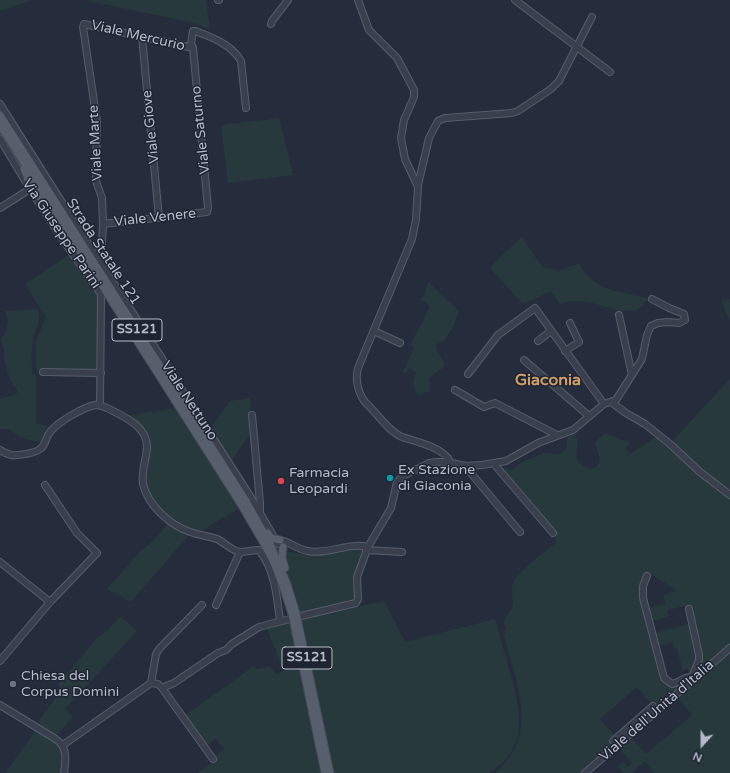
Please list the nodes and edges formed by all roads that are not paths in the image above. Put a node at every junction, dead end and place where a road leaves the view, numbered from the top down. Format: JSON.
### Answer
{"nodes":[{"id":1,"x":288,"y":0,"type":"edge"},
{"id":2,"x":358,"y":0,"type":"edge"},
{"id":3,"x":515,"y":0,"type":"edge"},
{"id":4,"x":592,"y":17,"type":"dead end"},
{"id":5,"x":84,"y":24,"type":"joint"},
{"id":6,"x":271,"y":24,"type":"dead end"},
{"id":7,"x":142,"y":37,"type":"junction"},
{"id":8,"x":192,"y":48,"type":"junction"},
{"id":9,"x":576,"y":48,"type":"junction"},
{"id":10,"x":610,"y":72,"type":"dead end"},
{"id":11,"x":0,"y":104,"type":"edge"},
{"id":12,"x":246,"y":108,"type":"dead end"},
{"id":13,"x":0,"y":115,"type":"edge"},
{"id":14,"x":0,"y":125,"type":"edge"},
{"id":15,"x":0,"y":140,"type":"edge"},
{"id":16,"x":10,"y":140,"type":"junction"},
{"id":17,"x":418,"y":185,"type":"junction"},
{"id":18,"x":30,"y":189,"type":"junction"},
{"id":19,"x":0,"y":208,"type":"edge"},
{"id":20,"x":207,"y":212,"type":"joint"},
{"id":21,"x":159,"y":218,"type":"junction"},
{"id":22,"x":103,"y":224,"type":"junction"},
{"id":23,"x":78,"y":247,"type":"junction"},
{"id":24,"x":101,"y":264,"type":"junction"},
{"id":25,"x":652,"y":299,"type":"dead end"},
{"id":26,"x":619,"y":315,"type":"dead end"},
{"id":27,"x":570,"y":323,"type":"dead end"},
{"id":28,"x":551,"y":330,"type":"junction"},
{"id":29,"x":374,"y":331,"type":"junction"},
{"id":30,"x":538,"y":342,"type":"dead end"},
{"id":31,"x":400,"y":344,"type":"dead end"},
{"id":32,"x":565,"y":350,"type":"junction"},
{"id":33,"x":524,"y":360,"type":"dead end"},
{"id":34,"x":43,"y":372,"type":"dead end"},
{"id":35,"x":101,"y":373,"type":"junction"},
{"id":36,"x":468,"y":374,"type":"dead end"},
{"id":37,"x":632,"y":375,"type":"junction"},
{"id":38,"x":455,"y":390,"type":"dead end"},
{"id":39,"x":611,"y":402,"type":"junction"},
{"id":40,"x":604,"y":404,"type":"junction"},
{"id":41,"x":100,"y":405,"type":"junction"},
{"id":42,"x":252,"y":415,"type":"dead end"},
{"id":43,"x":590,"y":416,"type":"junction"},
{"id":44,"x":557,"y":436,"type":"junction"},
{"id":45,"x":0,"y":450,"type":"edge"},
{"id":46,"x":450,"y":462,"type":"junction"},
{"id":47,"x":494,"y":464,"type":"junction"},
{"id":48,"x":465,"y":466,"type":"junction"},
{"id":49,"x":45,"y":484,"type":"dead end"},
{"id":50,"x":730,"y":495,"type":"edge"},
{"id":51,"x":260,"y":513,"type":"junction"},
{"id":52,"x":520,"y":532,"type":"dead end"},
{"id":53,"x":553,"y":533,"type":"dead end"},
{"id":54,"x":278,"y":543,"type":"junction"},
{"id":55,"x":367,"y":548,"type":"junction"},
{"id":56,"x":240,"y":552,"type":"junction"},
{"id":57,"x":402,"y":552,"type":"dead end"},
{"id":58,"x":0,"y":562,"type":"edge"},
{"id":59,"x":647,"y":576,"type":"dead end"},
{"id":60,"x":292,"y":598,"type":"junction"},
{"id":61,"x":50,"y":602,"type":"junction"},
{"id":62,"x":202,"y":605,"type":"dead end"},
{"id":63,"x":216,"y":606,"type":"dead end"},
{"id":64,"x":688,"y":609,"type":"dead end"},
{"id":65,"x":301,"y":616,"type":"dead end"},
{"id":66,"x":290,"y":619,"type":"dead end"},
{"id":67,"x":280,"y":621,"type":"junction"},
{"id":68,"x":730,"y":648,"type":"edge"},
{"id":69,"x":0,"y":661,"type":"edge"},
{"id":70,"x":693,"y":678,"type":"junction"},
{"id":71,"x":152,"y":682,"type":"junction"},
{"id":72,"x":162,"y":688,"type":"junction"},
{"id":73,"x":653,"y":706,"type":"dead end"},
{"id":74,"x":1,"y":707,"type":"edge"},
{"id":75,"x":63,"y":745,"type":"junction"},
{"id":76,"x":617,"y":745,"type":"junction"},
{"id":77,"x":213,"y":759,"type":"dead end"},
{"id":78,"x":64,"y":773,"type":"edge"},
{"id":79,"x":325,"y":773,"type":"edge"},
{"id":80,"x":330,"y":773,"type":"edge"},
{"id":81,"x":585,"y":773,"type":"edge"}],
"edges":[{"from":1,"to":6,"type":"street"},
{"from":2,"to":17,"type":"street"},
{"from":3,"to":9,"type":"street"},
{"from":4,"to":9,"type":"street"},
{"from":5,"to":7,"type":"street","name":"Viale Mercurio"},
{"from":5,"to":22,"type":"street","name":"Viale Marte"},
{"from":7,"to":8,"type":"street","name":"Viale Mercurio"},
{"from":7,"to":21,"type":"street","name":"Viale Giove"},
{"from":8,"to":12,"type":"street","name":"Viale Saturno"},
{"from":8,"to":20,"type":"street","name":"Viale Saturno"},
{"from":9,"to":10,"type":"street"},
{"from":9,"to":17,"type":"street"},
{"from":11,"to":24,"type":"street","name":"Viale Nettuno"},
{"from":13,"to":54,"type":"main road","name":"Strada Statale 121","number":"SS121"},
{"from":14,"to":16,"type":"main road","name":"Strada Statale 121","number":"SS121"},
{"from":15,"to":18,"type":"street","name":"Via Giuseppe Parini"},
{"from":16,"to":18,"type":"main road"},
{"from":16,"to":23,"type":"main road","name":"Strada Statale 121","number":"SS121"},
{"from":17,"to":29,"type":"street"},
{"from":18,"to":19,"type":"street"},
{"from":18,"to":23,"type":"main road"},
{"from":18,"to":35,"type":"street","name":"Via Giuseppe Parini"},
{"from":20,"to":21,"type":"street","name":"Viale Venere"},
{"from":21,"to":22,"type":"street","name":"Viale Venere"},
{"from":22,"to":24,"type":"street","name":"Viale Marte"},
{"from":23,"to":54,"type":"main road","name":"Strada Statale 121","number":"SS121"},
{"from":24,"to":51,"type":"street","name":"Viale Nettuno"},
{"from":25,"to":37,"type":"street"},
{"from":26,"to":37,"type":"street"},
{"from":27,"to":32,"type":"street"},
{"from":28,"to":30,"type":"street"},
{"from":28,"to":32,"type":"street"},
{"from":28,"to":36,"type":"street"},
{"from":29,"to":31,"type":"street"},
{"from":29,"to":46,"type":"street"},
{"from":32,"to":40,"type":"street"},
{"from":33,"to":43,"type":"street"},
{"from":34,"to":35,"type":"street"},
{"from":35,"to":41,"type":"street","name":"Via Giuseppe Parini"},
{"from":37,"to":39,"type":"street"},
{"from":38,"to":44,"type":"street"},
{"from":39,"to":40,"type":"street"},
{"from":39,"to":50,"type":"street"},
{"from":40,"to":43,"type":"street"},
{"from":41,"to":45,"type":"street"},
{"from":41,"to":56,"type":"street"},
{"from":42,"to":51,"type":"street"},
{"from":43,"to":44,"type":"street"},
{"from":44,"to":47,"type":"street"},
{"from":46,"to":48,"type":"street"},
{"from":46,"to":55,"type":"street"},
{"from":47,"to":48,"type":"street"},
{"from":47,"to":53,"type":"street"},
{"from":48,"to":52,"type":"street"},
{"from":49,"to":61,"type":"street"},
{"from":51,"to":54,"type":"street","name":"Viale Nettuno"},
{"from":54,"to":55,"type":"street"},
{"from":54,"to":60,"type":"main road","number":"SS121"},
{"from":54,"to":60,"type":"main road"},
{"from":54,"to":79,"type":"main road","number":"SS121"},
{"from":55,"to":57,"type":"street"},
{"from":55,"to":65,"type":"street"},
{"from":56,"to":63,"type":"street"},
{"from":56,"to":67,"type":"street"},
{"from":58,"to":61,"type":"street"},
{"from":59,"to":70,"type":"street"},
{"from":60,"to":80,"type":"main road","number":"SS121"},
{"from":61,"to":69,"type":"street"},
{"from":62,"to":71,"type":"street"},
{"from":64,"to":70,"type":"street"},
{"from":66,"to":67,"type":"street"},
{"from":67,"to":72,"type":"street"},
{"from":68,"to":70,"type":"street","name":"Viale dell'Unità d'Italia"},
{"from":70,"to":76,"type":"street","name":"Viale dell'Unità d'Italia"},
{"from":71,"to":72,"type":"street"},
{"from":71,"to":75,"type":"street"},
{"from":72,"to":77,"type":"street"},
{"from":73,"to":76,"type":"street"},
{"from":74,"to":75,"type":"street"},
{"from":75,"to":78,"type":"street"},
{"from":76,"to":81,"type":"street","name":"Viale dell'Unità d'Italia"}]}
